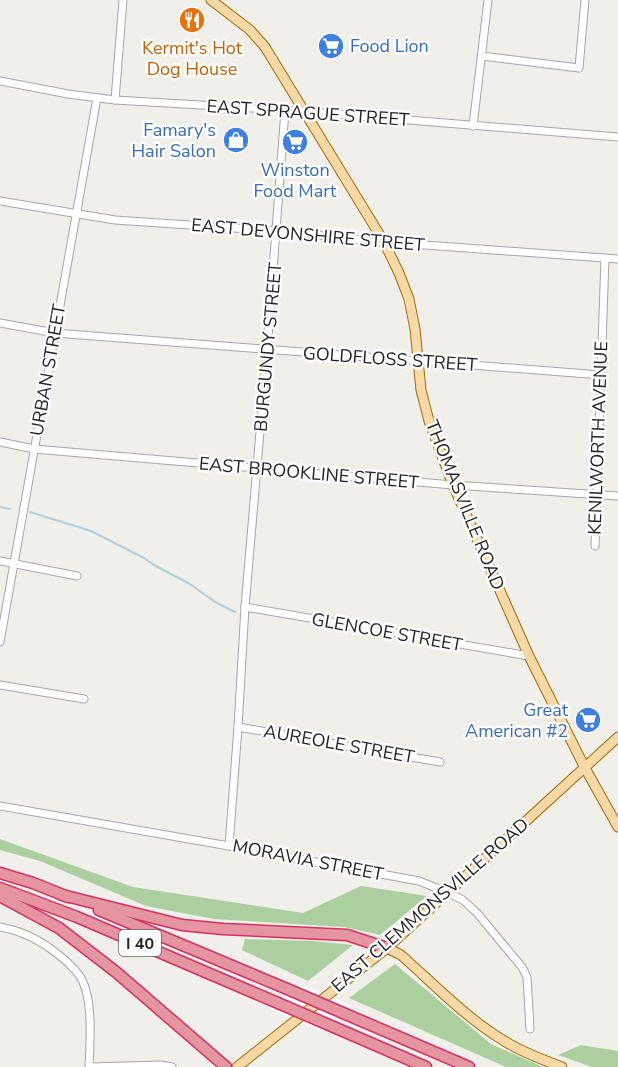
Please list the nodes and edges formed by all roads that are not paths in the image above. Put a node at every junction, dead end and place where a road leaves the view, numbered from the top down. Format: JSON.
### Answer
{"nodes":[{"id":1,"x":123,"y":0,"type":"edge"},
{"id":2,"x":488,"y":0,"type":"edge"},
{"id":3,"x":585,"y":0,"type":"edge"},
{"id":4,"x":213,"y":1,"type":"edge"},
{"id":5,"x":482,"y":56,"type":"junction"},
{"id":6,"x":0,"y":81,"type":"edge"},
{"id":7,"x":97,"y":98,"type":"junction"},
{"id":8,"x":115,"y":100,"type":"junction"},
{"id":9,"x":285,"y":110,"type":"junction"},
{"id":10,"x":306,"y":112,"type":"junction"},
{"id":11,"x":473,"y":126,"type":"junction"},
{"id":12,"x":618,"y":137,"type":"edge"},
{"id":13,"x":0,"y":201,"type":"edge"},
{"id":14,"x":75,"y":214,"type":"junction"},
{"id":15,"x":277,"y":231,"type":"junction"},
{"id":16,"x":384,"y":242,"type":"junction"},
{"id":17,"x":605,"y":258,"type":"junction"},
{"id":18,"x":618,"y":259,"type":"edge"},
{"id":19,"x":0,"y":323,"type":"edge"},
{"id":20,"x":55,"y":333,"type":"junction"},
{"id":21,"x":267,"y":350,"type":"junction"},
{"id":22,"x":417,"y":362,"type":"junction"},
{"id":23,"x":601,"y":375,"type":"junction"},
{"id":24,"x":0,"y":442,"type":"edge"},
{"id":25,"x":34,"y":448,"type":"junction"},
{"id":26,"x":258,"y":469,"type":"junction"},
{"id":27,"x":453,"y":485,"type":"junction"},
{"id":28,"x":596,"y":494,"type":"junction"},
{"id":29,"x":618,"y":496,"type":"edge"},
{"id":30,"x":594,"y":546,"type":"dead end"},
{"id":31,"x":0,"y":561,"type":"edge"},
{"id":32,"x":14,"y":564,"type":"junction"},
{"id":33,"x":76,"y":576,"type":"dead end"},
{"id":34,"x":245,"y":607,"type":"junction"},
{"id":35,"x":0,"y":642,"type":"edge"},
{"id":36,"x":529,"y":656,"type":"junction"},
{"id":37,"x":0,"y":685,"type":"edge"},
{"id":38,"x":84,"y":699,"type":"dead end"},
{"id":39,"x":238,"y":727,"type":"junction"},
{"id":40,"x":618,"y":737,"type":"edge"},
{"id":41,"x":440,"y":762,"type":"dead end"},
{"id":42,"x":585,"y":768,"type":"junction"},
{"id":43,"x":0,"y":806,"type":"edge"},
{"id":44,"x":618,"y":827,"type":"edge"},
{"id":45,"x":229,"y":846,"type":"junction"},
{"id":46,"x":0,"y":873,"type":"edge"},
{"id":47,"x":0,"y":888,"type":"edge"},
{"id":48,"x":449,"y":892,"type":"junction"},
{"id":49,"x":63,"y":895,"type":"junction"},
{"id":50,"x":0,"y":896,"type":"edge"},
{"id":51,"x":0,"y":927,"type":"edge"},
{"id":52,"x":387,"y":948,"type":"junction"},
{"id":53,"x":530,"y":1029,"type":"dead end"},
{"id":54,"x":89,"y":1067,"type":"edge"},
{"id":55,"x":172,"y":1067,"type":"edge"},
{"id":56,"x":226,"y":1067,"type":"edge"},
{"id":57,"x":237,"y":1067,"type":"edge"},
{"id":58,"x":426,"y":1067,"type":"edge"},
{"id":59,"x":469,"y":1067,"type":"edge"},
{"id":60,"x":562,"y":1067,"type":"edge"}],
"edges":[{"from":1,"to":8,"type":"street"},
{"from":2,"to":5,"type":"street"},
{"from":3,"to":5,"type":"street"},
{"from":4,"to":10,"type":"main road","name":"THOMASVILLE ROAD"},
{"from":5,"to":11,"type":"street"},
{"from":6,"to":7,"type":"street","name":"EAST SPRAGUE STREET"},
{"from":7,"to":8,"type":"street","name":"EAST SPRAGUE STREET"},
{"from":7,"to":14,"type":"street","name":"URBAN STREET"},
{"from":8,"to":9,"type":"street","name":"EAST SPRAGUE STREET"},
{"from":9,"to":10,"type":"street","name":"EAST SPRAGUE STREET"},
{"from":9,"to":15,"type":"street","name":"BURGUNDY STREET"},
{"from":10,"to":11,"type":"street","name":"EAST SPRAGUE STREET"},
{"from":10,"to":16,"type":"main road","name":"THOMASVILLE ROAD"},
{"from":11,"to":12,"type":"street","name":"EAST SPRAGUE STREET"},
{"from":13,"to":14,"type":"street","name":"EAST DEVONSHIRE STREET"},
{"from":14,"to":15,"type":"street","name":"EAST DEVONSHIRE STREET"},
{"from":14,"to":20,"type":"street","name":"URBAN STREET"},
{"from":15,"to":16,"type":"street","name":"EAST DEVONSHIRE STREET"},
{"from":15,"to":21,"type":"street","name":"BURGUNDY STREET"},
{"from":16,"to":17,"type":"street","name":"EAST DEVONSHIRE STREET"},
{"from":16,"to":22,"type":"main road","name":"THOMASVILLE ROAD"},
{"from":17,"to":18,"type":"street","name":"EAST DEVONSHIRE STREET"},
{"from":17,"to":23,"type":"street","name":"KENILWORTH AVENUE"},
{"from":19,"to":20,"type":"street","name":"GOLDFLOSS STREET"},
{"from":20,"to":21,"type":"street","name":"GOLDFLOSS STREET"},
{"from":20,"to":25,"type":"street","name":"URBAN STREET"},
{"from":21,"to":22,"type":"street","name":"GOLDFLOSS STREET"},
{"from":21,"to":26,"type":"street","name":"BURGUNDY STREET"},
{"from":22,"to":23,"type":"street","name":"GOLDFLOSS STREET"},
{"from":22,"to":27,"type":"main road","name":"THOMASVILLE ROAD"},
{"from":23,"to":28,"type":"street","name":"KENILWORTH AVENUE"},
{"from":24,"to":25,"type":"street","name":"EAST BROOKLINE STREET"},
{"from":25,"to":26,"type":"street","name":"EAST BROOKLINE STREET"},
{"from":25,"to":32,"type":"street","name":"URBAN STREET"},
{"from":26,"to":27,"type":"street","name":"EAST BROOKLINE STREET"},
{"from":26,"to":34,"type":"street","name":"BURGUNDY STREET"},
{"from":27,"to":28,"type":"street","name":"EAST BROOKLINE STREET"},
{"from":27,"to":36,"type":"main road","name":"THOMASVILLE ROAD"},
{"from":28,"to":29,"type":"street","name":"EAST BROOKLINE STREET"},
{"from":28,"to":30,"type":"street","name":"KENILWORTH AVENUE"},
{"from":31,"to":32,"type":"street"},
{"from":32,"to":33,"type":"street"},
{"from":32,"to":35,"type":"street","name":"URBAN STREET"},
{"from":34,"to":36,"type":"street","name":"GLENCOE STREET"},
{"from":34,"to":39,"type":"street","name":"BURGUNDY STREET"},
{"from":36,"to":42,"type":"main road","name":"THOMASVILLE ROAD"},
{"from":37,"to":38,"type":"street"},
{"from":39,"to":41,"type":"street","name":"AUREOLE STREET"},
{"from":39,"to":45,"type":"street","name":"BURGUNDY STREET"},
{"from":40,"to":42,"type":"main road","name":"EAST CLEMMONSVILLE ROAD"},
{"from":42,"to":44,"type":"main road","name":"THOMASVILLE ROAD"},
{"from":42,"to":48,"type":"main road","name":"EAST CLEMMONSVILLE ROAD"},
{"from":43,"to":45,"type":"street","name":"MORAVIA STREET"},
{"from":45,"to":48,"type":"street","name":"MORAVIA STREET"},
{"from":46,"to":49,"type":"highway","number":"I 40"},
{"from":47,"to":58,"type":"highway","number":"I 40","bridge":true},
{"from":48,"to":52,"type":"main road","name":"EAST CLEMMONSVILLE ROAD"},
{"from":48,"to":53,"type":"street","name":"MORAVIA STREET"},
{"from":49,"to":52,"type":"highway"},
{"from":49,"to":59,"type":"highway","number":"I 40","bridge":true},
{"from":50,"to":56,"type":"highway"},
{"from":51,"to":54,"type":"street"},
{"from":52,"to":57,"type":"main road","name":"EAST CLEMMONSVILLE ROAD"},
{"from":52,"to":60,"type":"main road"},
{"from":54,"to":55,"type":"street"}]}
